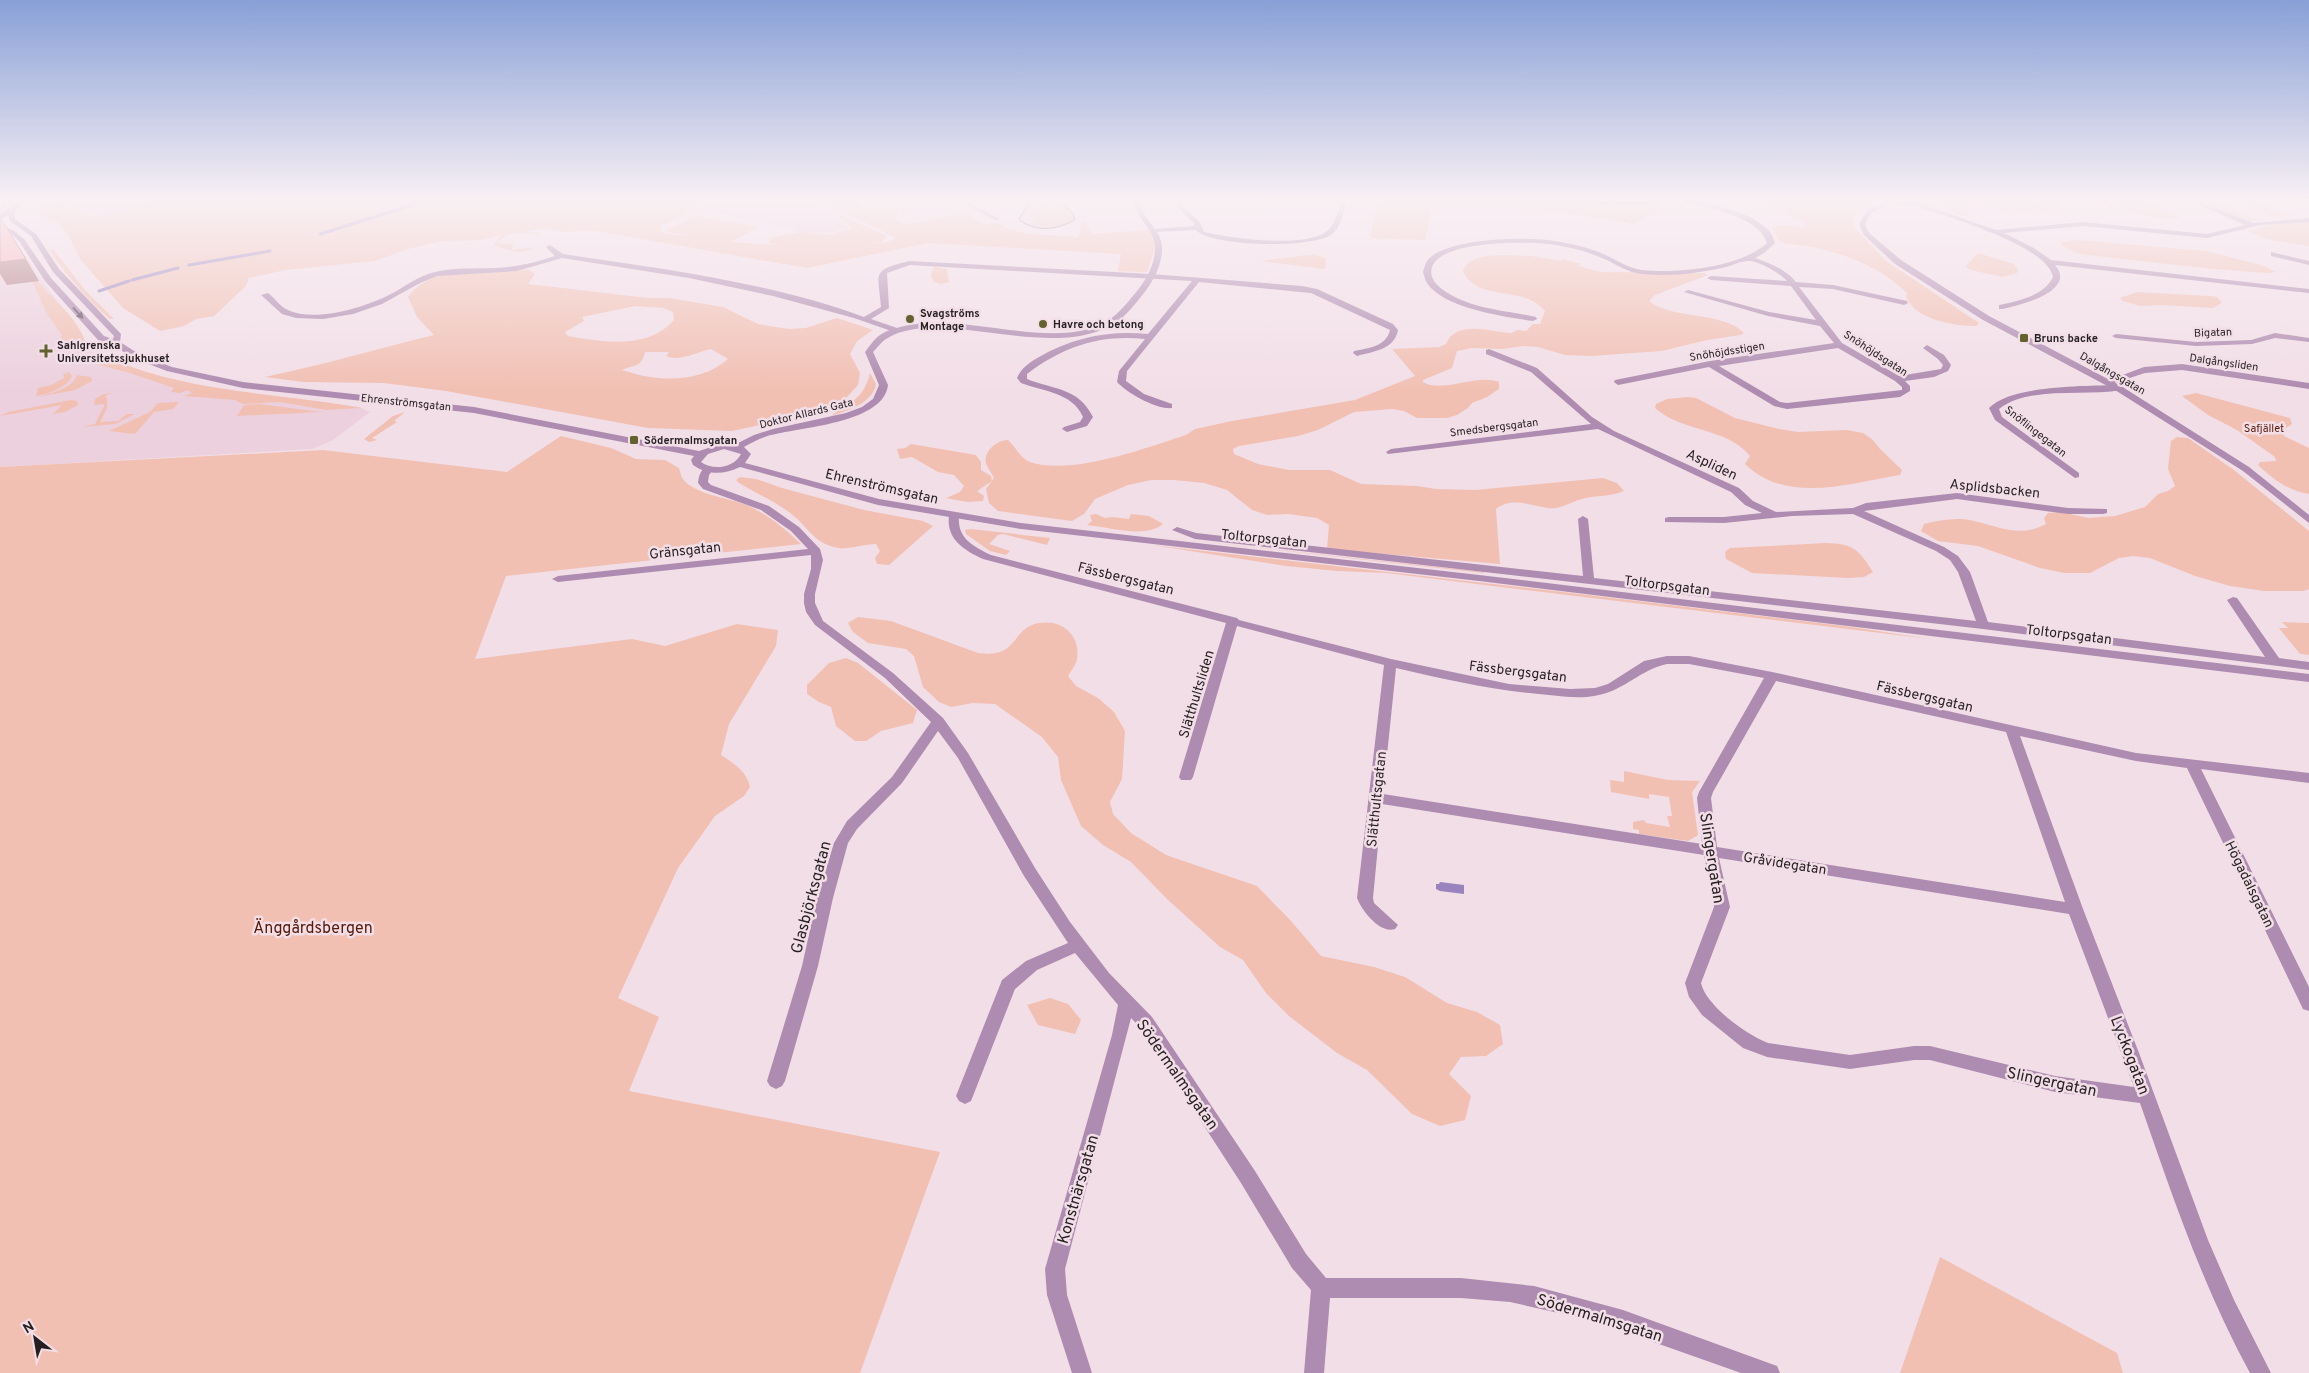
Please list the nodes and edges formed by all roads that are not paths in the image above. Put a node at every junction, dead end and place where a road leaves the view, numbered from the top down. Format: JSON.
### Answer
{"nodes":[{"id":1,"x":37,"y":263,"type":"edge"},
{"id":2,"x":51,"y":263,"type":"edge"},
{"id":3,"x":534,"y":263,"type":"edge"},
{"id":4,"x":605,"y":263,"type":"edge"},
{"id":5,"x":1155,"y":263,"type":"edge"},
{"id":6,"x":1431,"y":263,"type":"edge"},
{"id":7,"x":1617,"y":263,"type":"edge"},
{"id":8,"x":1725,"y":263,"type":"edge"},
{"id":9,"x":1763,"y":263,"type":"edge"},
{"id":10,"x":1900,"y":263,"type":"edge"},
{"id":11,"x":2049,"y":263,"type":"edge"},
{"id":12,"x":2058,"y":263,"type":"edge"},
{"id":13,"x":1151,"y":276,"type":"junction"},
{"id":14,"x":1711,"y":278,"type":"dead end"},
{"id":15,"x":1196,"y":280,"type":"junction"},
{"id":16,"x":1794,"y":283,"type":"junction"},
{"id":17,"x":2309,"y":291,"type":"edge"},
{"id":18,"x":1688,"y":292,"type":"dead end"},
{"id":19,"x":264,"y":295,"type":"dead end"},
{"id":20,"x":1904,"y":303,"type":"dead end"},
{"id":21,"x":2002,"y":307,"type":"dead end"},
{"id":22,"x":1532,"y":319,"type":"dead end"},
{"id":23,"x":866,"y":320,"type":"junction"},
{"id":24,"x":1824,"y":324,"type":"junction"},
{"id":25,"x":897,"y":331,"type":"junction"},
{"id":26,"x":2116,"y":336,"type":"dead end"},
{"id":27,"x":1150,"y":337,"type":"junction"},
{"id":28,"x":2309,"y":340,"type":"edge"},
{"id":29,"x":116,"y":343,"type":"junction"},
{"id":30,"x":1839,"y":345,"type":"junction"},
{"id":31,"x":1927,"y":348,"type":"dead end"},
{"id":32,"x":1489,"y":352,"type":"dead end"},
{"id":33,"x":1357,"y":353,"type":"dead end"},
{"id":34,"x":1710,"y":364,"type":"junction"},
{"id":35,"x":1898,"y":379,"type":"junction"},
{"id":36,"x":1618,"y":382,"type":"dead end"},
{"id":37,"x":2108,"y":382,"type":"junction"},
{"id":38,"x":2309,"y":386,"type":"edge"},
{"id":39,"x":2118,"y":388,"type":"junction"},
{"id":40,"x":1168,"y":406,"type":"dead end"},
{"id":41,"x":1600,"y":426,"type":"junction"},
{"id":42,"x":1067,"y":429,"type":"dead end"},
{"id":43,"x":737,"y":447,"type":"junction"},
{"id":44,"x":1391,"y":452,"type":"dead end"},
{"id":45,"x":700,"y":454,"type":"junction"},
{"id":46,"x":739,"y":464,"type":"junction"},
{"id":47,"x":708,"y":470,"type":"junction"},
{"id":48,"x":2075,"y":475,"type":"dead end"},
{"id":49,"x":1855,"y":510,"type":"junction"},
{"id":50,"x":2103,"y":511,"type":"dead end"},
{"id":51,"x":1776,"y":514,"type":"junction"},
{"id":52,"x":954,"y":516,"type":"junction"},
{"id":53,"x":1583,"y":519,"type":"dead end"},
{"id":54,"x":1669,"y":520,"type":"dead end"},
{"id":55,"x":2309,"y":520,"type":"edge"},
{"id":56,"x":1021,"y":526,"type":"joint"},
{"id":57,"x":1176,"y":530,"type":"dead end"},
{"id":58,"x":816,"y":551,"type":"junction"},
{"id":59,"x":558,"y":580,"type":"dead end"},
{"id":60,"x":1589,"y":580,"type":"junction"},
{"id":61,"x":2233,"y":600,"type":"dead end"},
{"id":62,"x":1233,"y":620,"type":"junction"},
{"id":63,"x":1983,"y":625,"type":"junction"},
{"id":64,"x":2275,"y":662,"type":"junction"},
{"id":65,"x":1390,"y":663,"type":"junction"},
{"id":66,"x":2309,"y":666,"type":"edge"},
{"id":67,"x":1772,"y":676,"type":"junction"},
{"id":68,"x":2309,"y":678,"type":"edge"},
{"id":69,"x":938,"y":722,"type":"junction"},
{"id":70,"x":2012,"y":731,"type":"junction"},
{"id":71,"x":2192,"y":765,"type":"junction"},
{"id":72,"x":1186,"y":777,"type":"dead end"},
{"id":73,"x":2309,"y":778,"type":"edge"},
{"id":74,"x":1376,"y":798,"type":"junction"},
{"id":75,"x":1710,"y":851,"type":"junction"},
{"id":76,"x":2075,"y":909,"type":"junction"},
{"id":77,"x":1390,"y":925,"type":"dead end"},
{"id":78,"x":1079,"y":944,"type":"junction"},
{"id":79,"x":1126,"y":1004,"type":"junction"},
{"id":80,"x":2309,"y":1004,"type":"edge"},
{"id":81,"x":776,"y":1081,"type":"dead end"},
{"id":82,"x":965,"y":1096,"type":"dead end"},
{"id":83,"x":2146,"y":1096,"type":"junction"},
{"id":84,"x":1321,"y":1286,"type":"junction"},
{"id":85,"x":1082,"y":1373,"type":"edge"},
{"id":86,"x":1314,"y":1373,"type":"edge"},
{"id":87,"x":1770,"y":1373,"type":"edge"},
{"id":88,"x":2261,"y":1373,"type":"edge"}],
"edges":[{"from":1,"to":29,"type":"street","name":"Ehrenströmsgatan","one_way":true},
{"from":2,"to":29,"type":"street"},
{"from":3,"to":19,"type":"street"},
{"from":4,"to":23,"type":"street"},
{"from":5,"to":13,"type":"street","name":"Doktor Allards Gata"},
{"from":6,"to":22,"type":"street"},
{"from":7,"to":8,"type":"street"},
{"from":9,"to":16,"type":"street","name":"Snöhöjdsgatan"},
{"from":10,"to":37,"type":"street","name":"Dalgångsgatan"},
{"from":11,"to":21,"type":"street"},
{"from":12,"to":17,"type":"street"},
{"from":13,"to":15,"type":"street"},
{"from":13,"to":23,"type":"street"},
{"from":13,"to":25,"type":"street","name":"Doktor Allards Gata"},
{"from":14,"to":16,"type":"street"},
{"from":15,"to":27,"type":"street"},
{"from":15,"to":33,"type":"street"},
{"from":16,"to":20,"type":"street"},
{"from":16,"to":24,"type":"street","name":"Snöhöjdsgatan"},
{"from":18,"to":24,"type":"street"},
{"from":23,"to":25,"type":"street"},
{"from":24,"to":30,"type":"street","name":"Snöhöjdsgatan"},
{"from":25,"to":43,"type":"street","name":"Doktor Allards Gata"},
{"from":26,"to":28,"type":"street","name":"Bigatan"},
{"from":27,"to":40,"type":"street"},
{"from":27,"to":42,"type":"street"},
{"from":29,"to":45,"type":"street","name":"Ehrenströmsgatan"},
{"from":30,"to":34,"type":"street","name":"Snöhöjdsstigen"},
{"from":30,"to":35,"type":"street","name":"Snöhöjdsgatan"},
{"from":31,"to":35,"type":"street"},
{"from":32,"to":41,"type":"street","name":"Aspliden"},
{"from":34,"to":35,"type":"street","name":"Snöhöjdsgatan"},
{"from":34,"to":36,"type":"street","name":"Snöhöjdsstigen"},
{"from":37,"to":38,"type":"street","name":"Dalgångsliden"},
{"from":37,"to":39,"type":"street","name":"Dalgångsgatan"},
{"from":39,"to":48,"type":"street","name":"Snöflingegatan"},
{"from":39,"to":55,"type":"street","name":"Dalgångsgatan"},
{"from":41,"to":44,"type":"street","name":"Smedsbergsgatan"},
{"from":41,"to":51,"type":"street","name":"Aspliden"},
{"from":43,"to":45,"type":"street","name":"Ehrenströmsgatan"},
{"from":43,"to":46,"type":"street"},
{"from":45,"to":47,"type":"street"},
{"from":46,"to":47,"type":"street","name":"Ehrenströmsgatan"},
{"from":46,"to":52,"type":"street","name":"Ehrenströmsgatan"},
{"from":47,"to":58,"type":"street"},
{"from":49,"to":50,"type":"street","name":"Asplidsbacken"},
{"from":49,"to":51,"type":"street","name":"Aspliden"},
{"from":49,"to":63,"type":"street","name":"Aspliden"},
{"from":51,"to":54,"type":"street"},
{"from":52,"to":56,"type":"street","name":"Ehrenströmsgatan"},
{"from":52,"to":62,"type":"street","name":"Fässbergsgatan"},
{"from":53,"to":60,"type":"street"},
{"from":56,"to":68,"type":"street","name":"Toltorpsgatan"},
{"from":57,"to":60,"type":"street","name":"Toltorpsgatan"},
{"from":58,"to":59,"type":"street","name":"Gränsgatan"},
{"from":58,"to":69,"type":"street","name":"Södermalmsgatan"},
{"from":60,"to":63,"type":"street","name":"Toltorpsgatan"},
{"from":61,"to":64,"type":"street"},
{"from":62,"to":65,"type":"street","name":"Fässbergsgatan"},
{"from":62,"to":72,"type":"street","name":"Slätthultsliden"},
{"from":63,"to":64,"type":"street","name":"Toltorpsgatan"},
{"from":64,"to":66,"type":"street","name":"Toltorpsgatan"},
{"from":65,"to":67,"type":"street","name":"Fässbergsgatan"},
{"from":65,"to":74,"type":"street","name":"Slätthultsgatan"},
{"from":67,"to":70,"type":"street","name":"Fässbergsgatan"},
{"from":67,"to":75,"type":"street","name":"Slingergatan"},
{"from":69,"to":78,"type":"street","name":"Södermalmsgatan"},
{"from":69,"to":81,"type":"street","name":"Glasbjörksgatan"},
{"from":70,"to":71,"type":"street","name":"Fässbergsgatan"},
{"from":70,"to":76,"type":"street","name":"Lyckogatan"},
{"from":71,"to":73,"type":"street","name":"Fässbergsgatan"},
{"from":71,"to":80,"type":"street","name":"Högadalsgatan"},
{"from":74,"to":75,"type":"street","name":"Gråvidegatan"},
{"from":74,"to":77,"type":"street","name":"Slätthultsgatan"},
{"from":75,"to":76,"type":"street","name":"Gråvidegatan"},
{"from":75,"to":83,"type":"street","name":"Slingergatan"},
{"from":76,"to":83,"type":"street","name":"Lyckogatan"},
{"from":78,"to":79,"type":"street","name":"Södermalmsgatan"},
{"from":78,"to":82,"type":"street"},
{"from":79,"to":84,"type":"street","name":"Södermalmsgatan"},
{"from":79,"to":85,"type":"street","name":"Konstnärsgatan"},
{"from":83,"to":88,"type":"street","name":"Lyckogatan"},
{"from":84,"to":86,"type":"street"},
{"from":84,"to":87,"type":"street","name":"Södermalmsgatan"}]}
